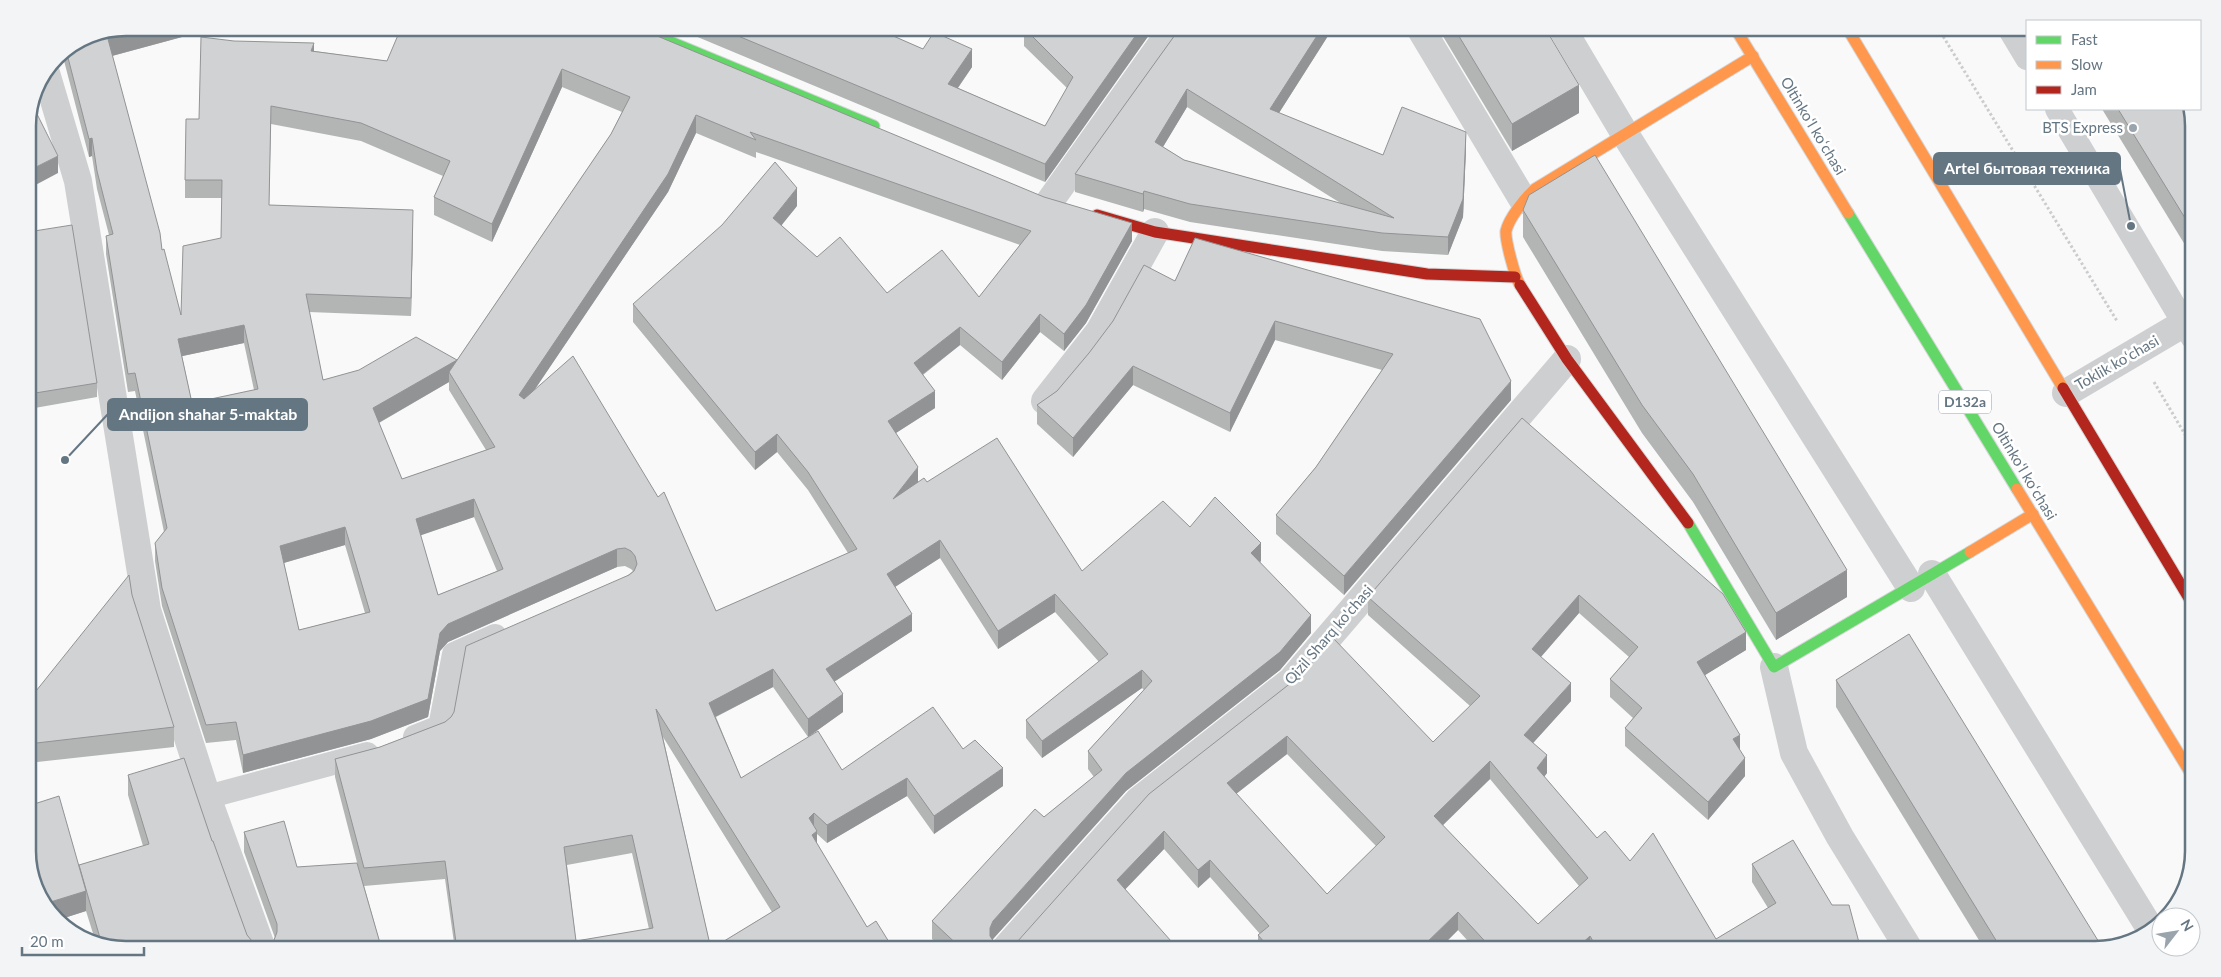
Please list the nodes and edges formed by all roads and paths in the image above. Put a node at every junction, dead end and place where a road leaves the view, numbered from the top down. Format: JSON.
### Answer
{"nodes":[{"id":1,"x":656,"y":36,"type":"edge"},
{"id":2,"x":1167,"y":36,"type":"edge"},
{"id":3,"x":1425,"y":36,"type":"edge"},
{"id":4,"x":1567,"y":36,"type":"edge"},
{"id":5,"x":1741,"y":36,"type":"edge"},
{"id":6,"x":1852,"y":36,"type":"edge"},
{"id":7,"x":1943,"y":36,"type":"edge"},
{"id":8,"x":2014,"y":36,"type":"edge"},
{"id":9,"x":1753,"y":56,"type":"junction"},
{"id":10,"x":2026,"y":56,"type":"edge"},
{"id":11,"x":49,"y":81,"type":"edge"},
{"id":12,"x":2058,"y":110,"type":"edge"},
{"id":13,"x":886,"y":132,"type":"edge"},
{"id":14,"x":1625,"y":134,"type":"junction"},
{"id":15,"x":1523,"y":200,"type":"junction"},
{"id":16,"x":1050,"y":201,"type":"edge"},
{"id":17,"x":1088,"y":212,"type":"edge"},
{"id":18,"x":1155,"y":232,"type":"junction"},
{"id":19,"x":1515,"y":276,"type":"junction"},
{"id":20,"x":2185,"y":318,"type":"edge"},
{"id":21,"x":2185,"y":328,"type":"edge"},
{"id":22,"x":2136,"y":352,"type":"junction"},
{"id":23,"x":1567,"y":359,"type":"junction"},
{"id":24,"x":2066,"y":393,"type":"junction"},
{"id":25,"x":1045,"y":401,"type":"edge"},
{"id":26,"x":2185,"y":435,"type":"edge"},
{"id":27,"x":2033,"y":514,"type":"junction"},
{"id":28,"x":1922,"y":581,"type":"junction"},
{"id":29,"x":2185,"y":592,"type":"edge"},
{"id":30,"x":516,"y":627,"type":"edge"},
{"id":31,"x":1774,"y":667,"type":"junction"},
{"id":32,"x":2185,"y":762,"type":"edge"},
{"id":33,"x":207,"y":797,"type":"junction"},
{"id":34,"x":2147,"y":924,"type":"edge"},
{"id":35,"x":259,"y":941,"type":"edge"},
{"id":36,"x":1013,"y":941,"type":"edge"},
{"id":37,"x":1904,"y":941,"type":"edge"}],
"edges":[{"from":1,"to":13,"type":"street"},
{"from":2,"to":16,"type":"street"},
{"from":3,"to":15,"type":"street"},
{"from":4,"to":14,"type":"street"},
{"from":5,"to":9,"type":"street","name":"Oltinkoʻl koʻchasi","number":"D132a"},
{"from":6,"to":24,"type":"street"},
{"from":7,"to":22,"type":"path"},
{"from":8,"to":10,"type":"lane"},
{"from":9,"to":14,"type":"street"},
{"from":9,"to":27,"type":"street","name":"Oltinkoʻl koʻchasi","number":"D132a"},
{"from":11,"to":33,"type":"street"},
{"from":12,"to":20,"type":"lane"},
{"from":14,"to":15,"type":"street"},
{"from":14,"to":28,"type":"street"},
{"from":15,"to":19,"type":"street"},
{"from":17,"to":18,"type":"street"},
{"from":18,"to":19,"type":"street"},
{"from":18,"to":25,"type":"street"},
{"from":19,"to":23,"type":"street"},
{"from":21,"to":22,"type":"street","name":"Toklik koʻchasi"},
{"from":22,"to":24,"type":"street","name":"Toklik koʻchasi"},
{"from":22,"to":26,"type":"path"},
{"from":23,"to":31,"type":"street"},
{"from":23,"to":36,"type":"street","name":"Qizil Sharq ko'chasi"},
{"from":24,"to":29,"type":"street"},
{"from":27,"to":28,"type":"street"},
{"from":27,"to":32,"type":"street","name":"Oltinkoʻl koʻchasi","number":"D132a"},
{"from":28,"to":31,"type":"street"},
{"from":28,"to":34,"type":"street"},
{"from":30,"to":33,"type":"lane"},
{"from":31,"to":37,"type":"street"},
{"from":33,"to":35,"type":"street"}]}
